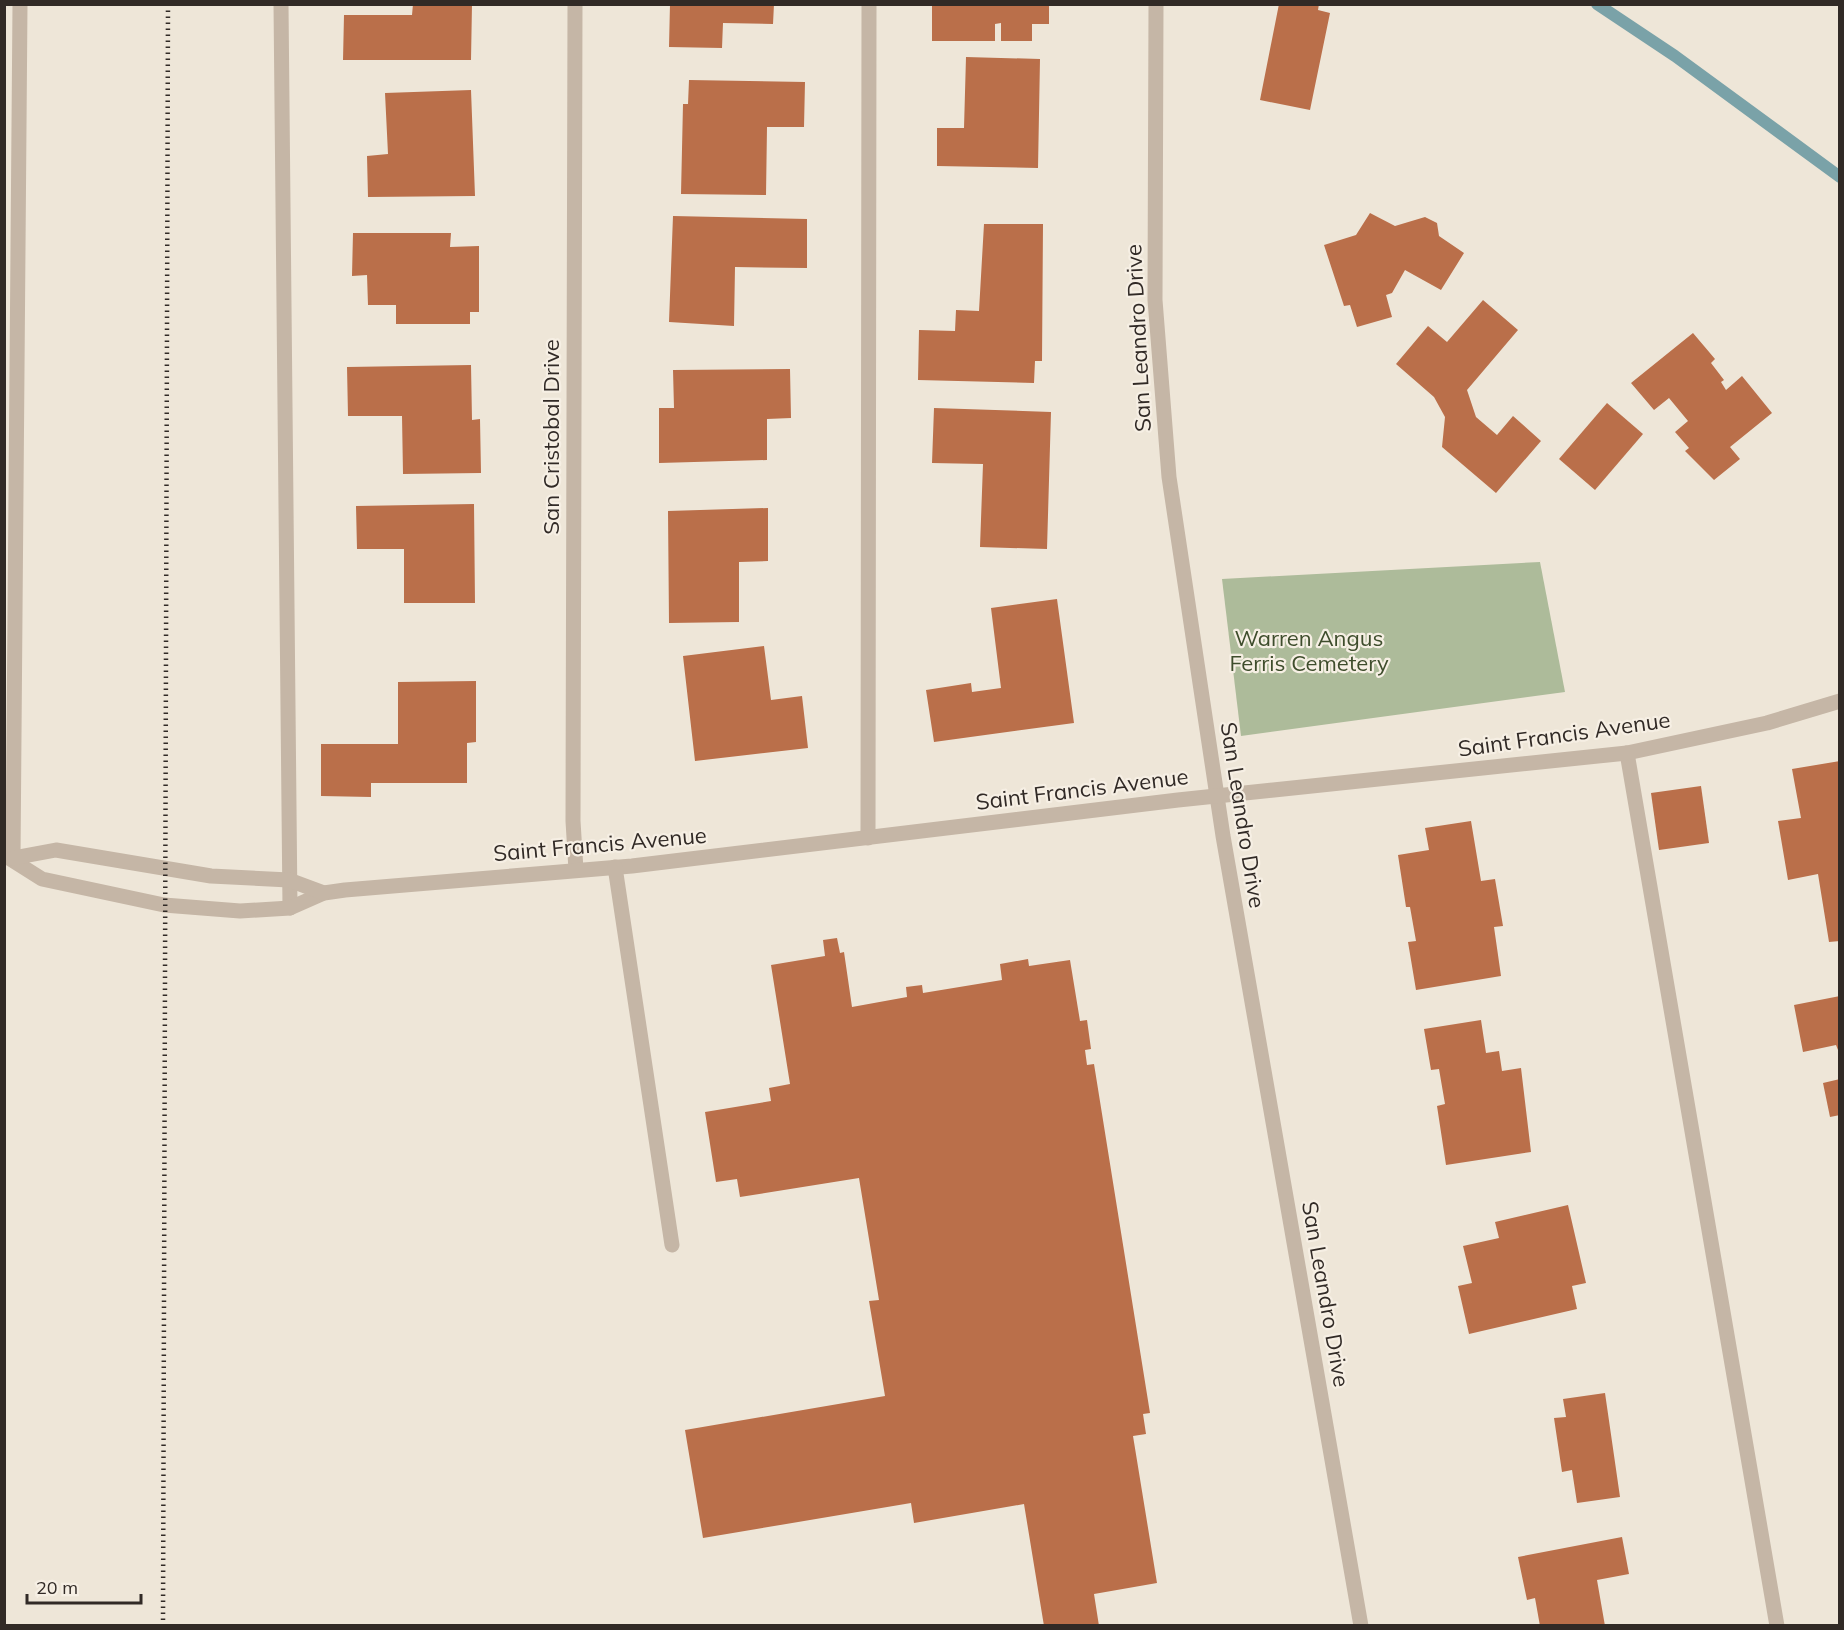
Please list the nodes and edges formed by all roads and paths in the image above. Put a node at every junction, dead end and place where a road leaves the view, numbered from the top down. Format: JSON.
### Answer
{"nodes":[{"id":1,"x":20,"y":4,"type":"edge"},
{"id":2,"x":281,"y":4,"type":"edge"},
{"id":3,"x":574,"y":4,"type":"edge"},
{"id":4,"x":869,"y":4,"type":"edge"},
{"id":5,"x":1155,"y":4,"type":"edge"},
{"id":6,"x":1839,"y":701,"type":"edge"},
{"id":7,"x":1628,"y":753,"type":"junction"},
{"id":8,"x":1217,"y":796,"type":"junction"},
{"id":9,"x":868,"y":838,"type":"junction"},
{"id":10,"x":9,"y":856,"type":"edge"},
{"id":11,"x":615,"y":867,"type":"junction"},
{"id":12,"x":576,"y":870,"type":"junction"},
{"id":13,"x":289,"y":880,"type":"junction"},
{"id":14,"x":324,"y":893,"type":"junction"},
{"id":15,"x":290,"y":908,"type":"junction"},
{"id":16,"x":672,"y":1245,"type":"dead end"},
{"id":17,"x":1360,"y":1626,"type":"edge"},
{"id":18,"x":1777,"y":1626,"type":"edge"}],
"edges":[{"from":1,"to":10,"type":"street"},
{"from":2,"to":13,"type":"street"},
{"from":3,"to":12,"type":"street","name":"San Cristobal Drive"},
{"from":4,"to":9,"type":"street"},
{"from":5,"to":8,"type":"street","name":"San Leandro Drive"},
{"from":6,"to":7,"type":"street","name":"Saint Francis Avenue"},
{"from":7,"to":8,"type":"street","name":"Saint Francis Avenue"},
{"from":7,"to":18,"type":"street"},
{"from":8,"to":9,"type":"street","name":"Saint Francis Avenue"},
{"from":8,"to":17,"type":"street","name":"San Leandro Drive"},
{"from":9,"to":11,"type":"street","name":"Saint Francis Avenue"},
{"from":10,"to":13,"type":"street","name":"Saint Francis Avenue"},
{"from":10,"to":15,"type":"street","name":"Saint Francis Avenue"},
{"from":11,"to":12,"type":"street","name":"Saint Francis Avenue"},
{"from":11,"to":16,"type":"street"},
{"from":12,"to":14,"type":"street","name":"Saint Francis Avenue"},
{"from":13,"to":14,"type":"street","name":"Saint Francis Avenue"},
{"from":13,"to":15,"type":"street"},
{"from":14,"to":15,"type":"street","name":"Saint Francis Avenue"}]}
